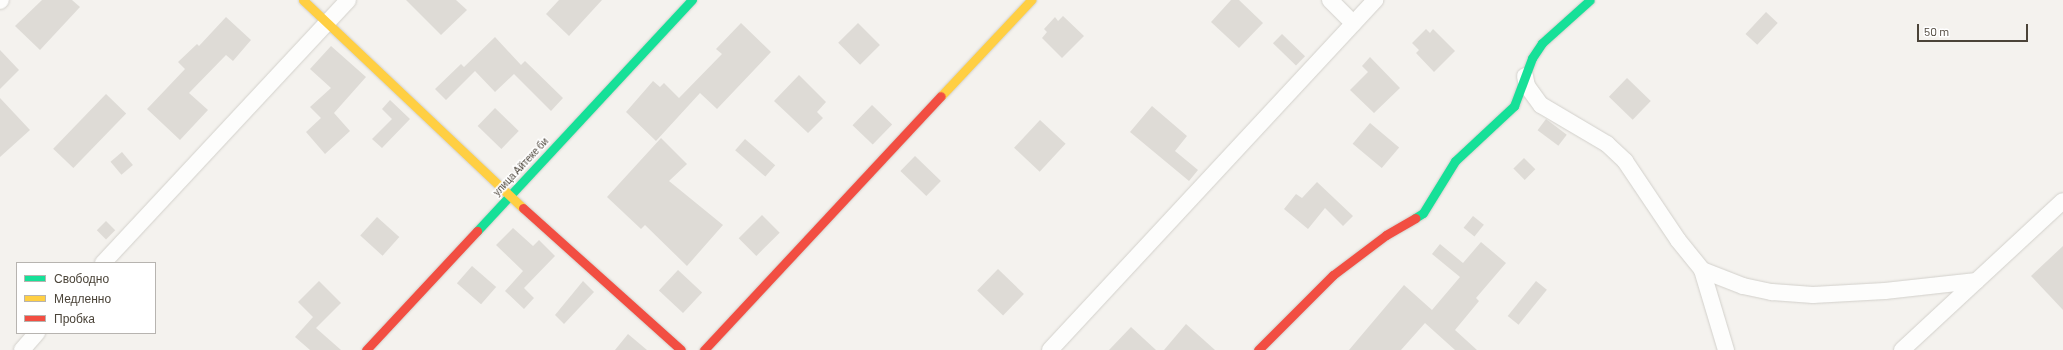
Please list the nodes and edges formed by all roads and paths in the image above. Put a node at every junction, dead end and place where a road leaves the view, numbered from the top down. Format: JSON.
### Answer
{"nodes":[{"id":1,"x":303,"y":0,"type":"edge"},
{"id":2,"x":348,"y":0,"type":"edge"},
{"id":3,"x":692,"y":0,"type":"edge"},
{"id":4,"x":1031,"y":0,"type":"edge"},
{"id":5,"x":1330,"y":0,"type":"edge"},
{"id":6,"x":1375,"y":0,"type":"edge"},
{"id":7,"x":1590,"y":0,"type":"edge"},
{"id":8,"x":327,"y":23,"type":"junction"},
{"id":9,"x":1353,"y":23,"type":"junction"},
{"id":10,"x":1526,"y":76,"type":"junction"},
{"id":11,"x":1541,"y":105,"type":"junction"},
{"id":12,"x":1514,"y":106,"type":"junction"},
{"id":13,"x":509,"y":196,"type":"junction"},
{"id":14,"x":2063,"y":201,"type":"edge"},
{"id":15,"x":103,"y":262,"type":"edge"},
{"id":16,"x":1702,"y":270,"type":"junction"},
{"id":17,"x":1976,"y":281,"type":"junction"},
{"id":18,"x":36,"y":334,"type":"edge"},
{"id":19,"x":22,"y":350,"type":"edge"},
{"id":20,"x":366,"y":350,"type":"edge"},
{"id":21,"x":681,"y":350,"type":"edge"},
{"id":22,"x":704,"y":350,"type":"edge"},
{"id":23,"x":1050,"y":350,"type":"edge"},
{"id":24,"x":1258,"y":350,"type":"edge"},
{"id":25,"x":1726,"y":350,"type":"edge"},
{"id":26,"x":1902,"y":350,"type":"edge"}],
"edges":[{"from":1,"to":8,"type":"street"},
{"from":2,"to":8,"type":"street"},
{"from":3,"to":13,"type":"street","name":"улица Айтеке би"},
{"from":4,"to":22,"type":"street"},
{"from":5,"to":9,"type":"street"},
{"from":6,"to":9,"type":"street"},
{"from":7,"to":10,"type":"street"},
{"from":8,"to":13,"type":"street"},
{"from":8,"to":15,"type":"street"},
{"from":9,"to":23,"type":"street"},
{"from":10,"to":11,"type":"street"},
{"from":10,"to":12,"type":"street"},
{"from":11,"to":12,"type":"street"},
{"from":11,"to":16,"type":"street"},
{"from":12,"to":24,"type":"street"},
{"from":13,"to":20,"type":"street","name":"улица Айтеке би"},
{"from":13,"to":21,"type":"street"},
{"from":14,"to":17,"type":"street"},
{"from":16,"to":17,"type":"street"},
{"from":16,"to":25,"type":"street"},
{"from":17,"to":26,"type":"street"},
{"from":18,"to":19,"type":"street"}]}
